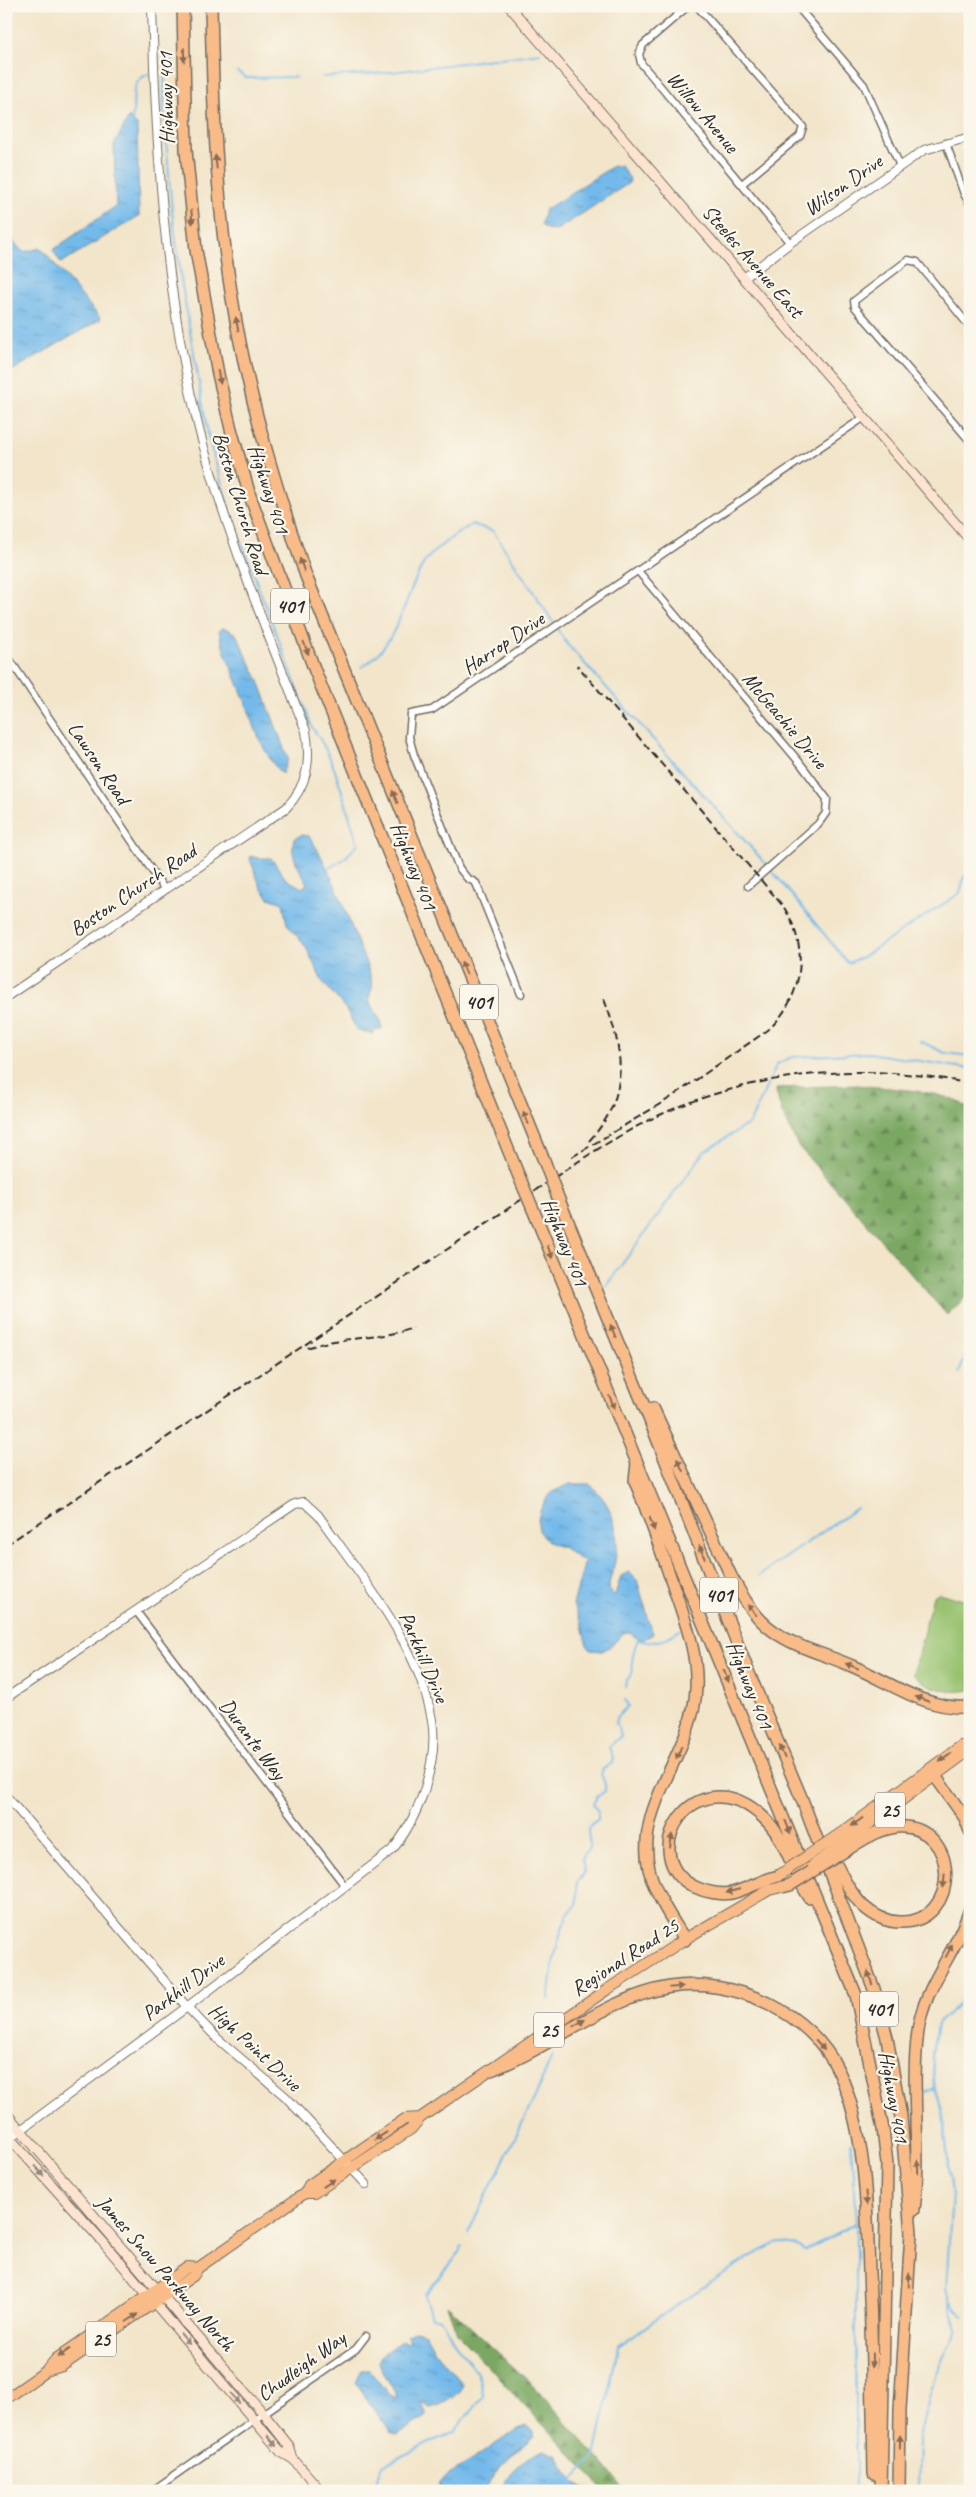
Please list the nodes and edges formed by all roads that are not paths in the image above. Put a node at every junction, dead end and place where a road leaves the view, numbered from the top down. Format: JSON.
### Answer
{"nodes":[{"id":1,"x":152,"y":6,"type":"edge"},
{"id":2,"x":183,"y":6,"type":"edge"},
{"id":3,"x":210,"y":6,"type":"edge"},
{"id":4,"x":509,"y":6,"type":"edge"},
{"id":5,"x":688,"y":6,"type":"edge"},
{"id":6,"x":697,"y":6,"type":"edge"},
{"id":7,"x":796,"y":6,"type":"edge"},
{"id":8,"x":970,"y":137,"type":"edge"},
{"id":9,"x":946,"y":143,"type":"junction"},
{"id":10,"x":900,"y":166,"type":"junction"},
{"id":11,"x":742,"y":184,"type":"junction"},
{"id":12,"x":970,"y":204,"type":"edge"},
{"id":13,"x":790,"y":242,"type":"junction"},
{"id":14,"x":744,"y":278,"type":"junction"},
{"id":15,"x":970,"y":326,"type":"edge"},
{"id":16,"x":863,"y":418,"type":"junction"},
{"id":17,"x":970,"y":441,"type":"edge"},
{"id":18,"x":970,"y":540,"type":"edge"},
{"id":19,"x":638,"y":571,"type":"junction"},
{"id":20,"x":6,"y":654,"type":"edge"},
{"id":21,"x":748,"y":886,"type":"dead end"},
{"id":22,"x":165,"y":890,"type":"junction"},
{"id":23,"x":521,"y":994,"type":"dead end"},
{"id":24,"x":6,"y":997,"type":"edge"},
{"id":25,"x":639,"y":1392,"type":"junction"},
{"id":26,"x":637,"y":1461,"type":"junction"},
{"id":27,"x":136,"y":1611,"type":"junction"},
{"id":28,"x":6,"y":1698,"type":"edge"},
{"id":29,"x":970,"y":1707,"type":"edge"},
{"id":30,"x":969,"y":1746,"type":"edge"},
{"id":31,"x":935,"y":1776,"type":"junction"},
{"id":32,"x":6,"y":1796,"type":"edge"},
{"id":33,"x":801,"y":1797,"type":"junction"},
{"id":34,"x":970,"y":1831,"type":"edge"},
{"id":35,"x":845,"y":1842,"type":"junction"},
{"id":36,"x":780,"y":1882,"type":"junction"},
{"id":37,"x":345,"y":1886,"type":"junction"},
{"id":38,"x":970,"y":1909,"type":"edge"},
{"id":39,"x":826,"y":1920,"type":"junction"},
{"id":40,"x":685,"y":1940,"type":"junction"},
{"id":41,"x":187,"y":2007,"type":"junction"},
{"id":42,"x":490,"y":2070,"type":"junction"},
{"id":43,"x":6,"y":2113,"type":"edge"},
{"id":44,"x":12,"y":2135,"type":"edge"},
{"id":45,"x":348,"y":2164,"type":"junction"},
{"id":46,"x":366,"y":2184,"type":"dead end"},
{"id":47,"x":911,"y":2233,"type":"junction"},
{"id":48,"x":155,"y":2296,"type":"junction"},
{"id":49,"x":366,"y":2336,"type":"dead end"},
{"id":50,"x":6,"y":2399,"type":"edge"},
{"id":51,"x":263,"y":2413,"type":"junction"},
{"id":52,"x":254,"y":2420,"type":"junction"},
{"id":53,"x":293,"y":2459,"type":"junction"},
{"id":54,"x":152,"y":2491,"type":"edge"},
{"id":55,"x":322,"y":2491,"type":"edge"},
{"id":56,"x":875,"y":2491,"type":"edge"},
{"id":57,"x":881,"y":2491,"type":"edge"},
{"id":58,"x":899,"y":2491,"type":"edge"}],
"edges":[{"from":1,"to":22,"type":"street","name":"Boston Church Road"},
{"from":2,"to":26,"type":"highway","name":"Highway 401","number":"401","one_way":true,"bridge":true},
{"from":25,"to":3,"type":"highway","name":"Highway 401","number":"401","one_way":true,"bridge":true},
{"from":4,"to":14,"type":"main road","name":"Steeles Avenue East"},
{"from":5,"to":11,"type":"street","name":"Willow Avenue"},
{"from":6,"to":11,"type":"street"},
{"from":7,"to":10,"type":"street"},
{"from":8,"to":9,"type":"street","name":"Wilson Drive"},
{"from":9,"to":10,"type":"street","name":"Wilson Drive"},
{"from":9,"to":12,"type":"street"},
{"from":10,"to":13,"type":"street","name":"Wilson Drive"},
{"from":11,"to":13,"type":"street","name":"Willow Avenue"},
{"from":13,"to":14,"type":"street","name":"Wilson Drive"},
{"from":14,"to":16,"type":"main road","name":"Steeles Avenue East"},
{"from":15,"to":17,"type":"street"},
{"from":16,"to":18,"type":"main road","name":"Steeles Avenue East"},
{"from":16,"to":19,"type":"street","name":"Harrop Drive"},
{"from":19,"to":21,"type":"street","name":"McGeachie Drive"},
{"from":19,"to":23,"type":"street","name":"Harrop Drive"},
{"from":20,"to":22,"type":"street","name":"Lawson Road"},
{"from":22,"to":24,"type":"street","name":"Boston Church Road"},
{"from":29,"to":25,"type":"highway","one_way":true},
{"from":33,"to":25,"type":"highway","name":"Highway 401","number":"401","one_way":true},
{"from":26,"to":39,"type":"highway","name":"Highway 401","number":"401","one_way":true},
{"from":26,"to":40,"type":"highway","one_way":true},
{"from":27,"to":28,"type":"street","name":"Parkhill Drive"},
{"from":27,"to":37,"type":"street","name":"Durante Way"},
{"from":27,"to":37,"type":"street","name":"Parkhill Drive"},
{"from":30,"to":31,"type":"main road","number":"25"},
{"from":30,"to":35,"type":"main road","number":"25","one_way":true},
{"from":31,"to":34,"type":"highway"},
{"from":31,"to":35,"type":"main road","number":"25"},
{"from":32,"to":41,"type":"street","name":"High Point Drive"},
{"from":35,"to":33,"type":"highway","one_way":true},
{"from":47,"to":33,"type":"highway","name":"Highway 401","number":"401","one_way":true},
{"from":35,"to":36,"type":"main road","number":"25","bridge":true},
{"from":35,"to":36,"type":"highway","bridge":true},
{"from":36,"to":39,"type":"highway","one_way":true},
{"from":36,"to":40,"type":"main road","name":"Regional Road 25","number":"25"},
{"from":37,"to":41,"type":"street","name":"Parkhill Drive"},
{"from":47,"to":38,"type":"highway","one_way":true},
{"from":39,"to":57,"type":"highway","name":"Highway 401","number":"401"},
{"from":40,"to":42,"type":"main road","name":"Regional Road 25","number":"25"},
{"from":41,"to":44,"type":"street","name":"Parkhill Drive"},
{"from":41,"to":45,"type":"street","name":"High Point Drive"},
{"from":42,"to":45,"type":"main road","name":"Regional Road 25","number":"25"},
{"from":42,"to":56,"type":"highway","one_way":true},
{"from":43,"to":44,"type":"main road","name":"James Snow Parkway North"},
{"from":44,"to":48,"type":"main road","name":"James Snow Parkway North"},
{"from":44,"to":48,"type":"main road","name":"James Snow Parkway North","one_way":true},
{"from":45,"to":46,"type":"street","name":"High Point Drive"},
{"from":45,"to":48,"type":"main road","name":"Regional Road 25","number":"25"},
{"from":58,"to":47,"type":"highway","name":"Highway 401","number":"401","one_way":true},
{"from":48,"to":50,"type":"main road","name":"Regional Road 25","number":"25"},
{"from":48,"to":51,"type":"main road","name":"James Snow Parkway North"},
{"from":48,"to":52,"type":"main road","name":"James Snow Parkway North","one_way":true},
{"from":49,"to":51,"type":"street","name":"Chudleigh Way"},
{"from":51,"to":52,"type":"street","name":"Chudleigh Way"},
{"from":51,"to":53,"type":"main road","name":"James Snow Parkway North"},
{"from":52,"to":53,"type":"main road","name":"James Snow Parkway North","one_way":true},
{"from":52,"to":54,"type":"street","name":"Chudleigh Way"},
{"from":53,"to":55,"type":"main road","name":"James Snow Parkway North"}]}
